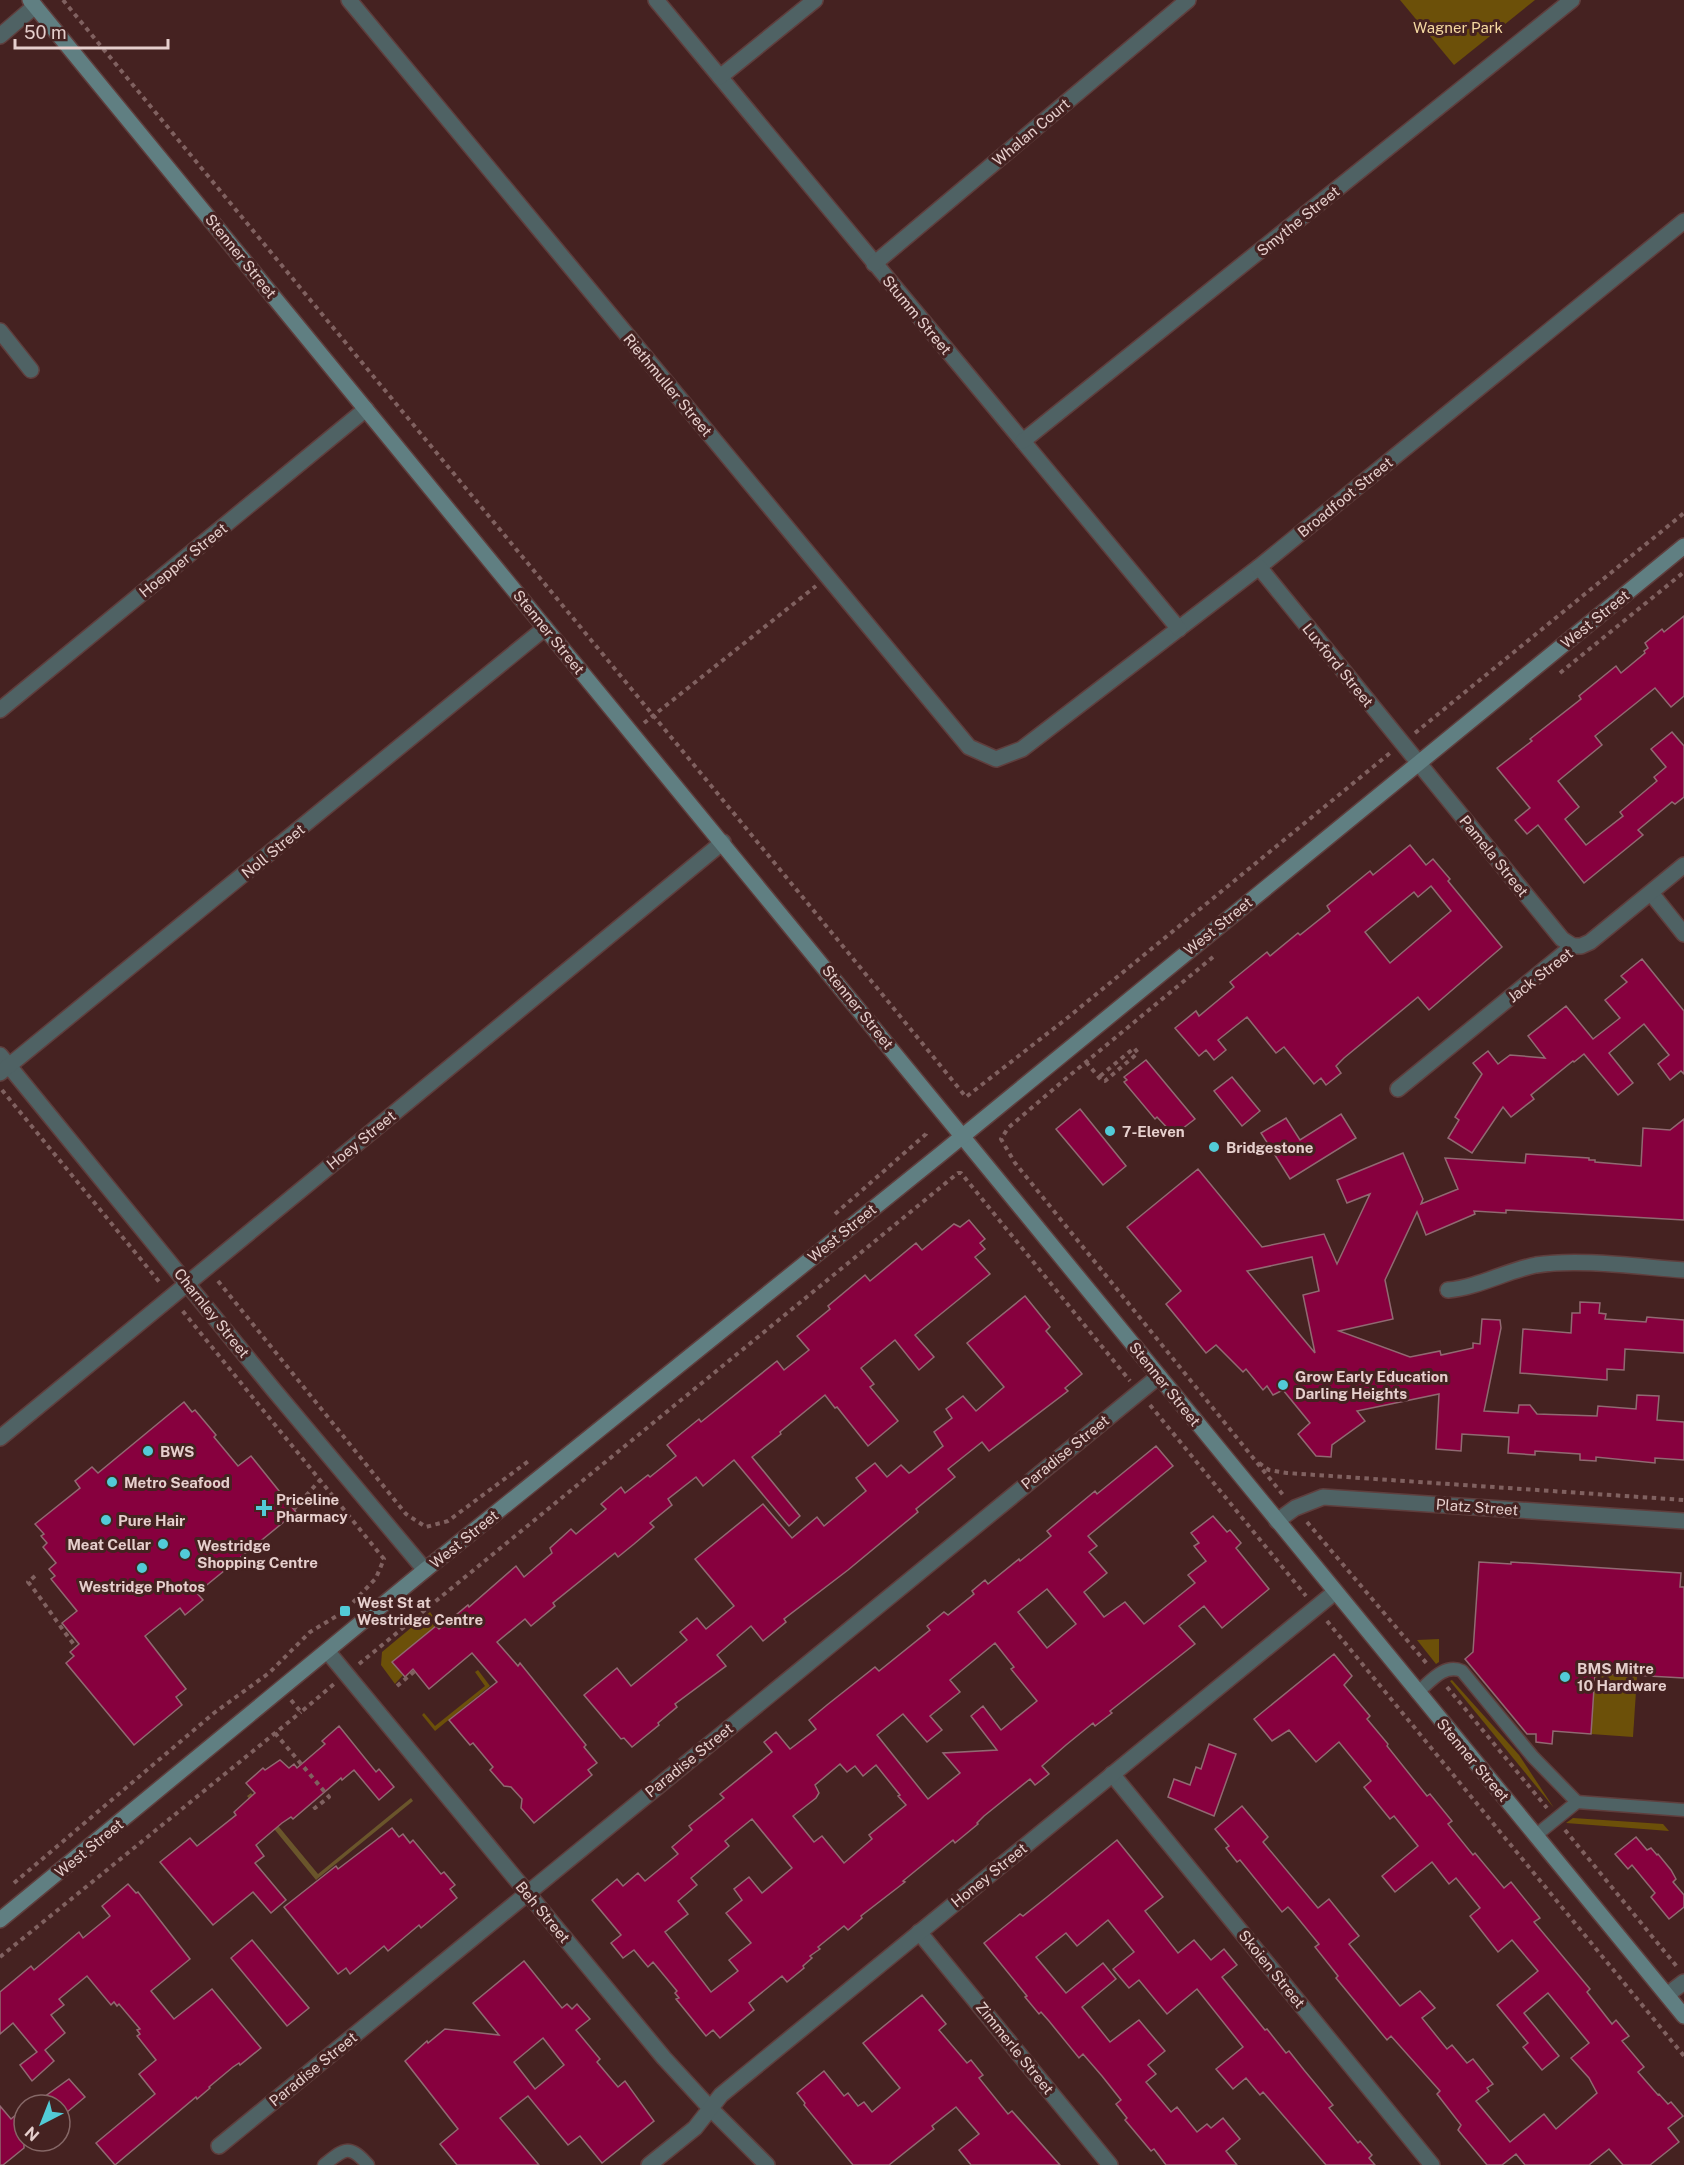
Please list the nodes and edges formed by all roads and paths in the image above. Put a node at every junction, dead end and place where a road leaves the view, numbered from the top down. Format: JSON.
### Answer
{"nodes":[{"id":1,"x":63,"y":0,"type":"edge"},
{"id":2,"x":349,"y":0,"type":"edge"},
{"id":3,"x":656,"y":0,"type":"edge"},
{"id":4,"x":815,"y":0,"type":"edge"},
{"id":5,"x":1188,"y":0,"type":"edge"},
{"id":6,"x":1572,"y":0,"type":"edge"},
{"id":7,"x":33,"y":3,"type":"edge"},
{"id":8,"x":0,"y":36,"type":"edge"},
{"id":9,"x":720,"y":77,"type":"junction"},
{"id":10,"x":1684,"y":221,"type":"edge"},
{"id":11,"x":874,"y":264,"type":"junction"},
{"id":12,"x":0,"y":331,"type":"edge"},
{"id":13,"x":31,"y":369,"type":"dead end"},
{"id":14,"x":366,"y":409,"type":"junction"},
{"id":15,"x":1023,"y":441,"type":"junction"},
{"id":16,"x":1684,"y":513,"type":"edge"},
{"id":17,"x":1684,"y":546,"type":"edge"},
{"id":18,"x":1259,"y":567,"type":"junction"},
{"id":19,"x":1684,"y":572,"type":"edge"},
{"id":20,"x":828,"y":577,"type":"junction"},
{"id":21,"x":545,"y":627,"type":"junction"},
{"id":22,"x":1179,"y":629,"type":"junction"},
{"id":23,"x":1552,"y":679,"type":"dead end"},
{"id":24,"x":0,"y":710,"type":"edge"},
{"id":25,"x":654,"y":714,"type":"junction"},
{"id":26,"x":632,"y":734,"type":"junction"},
{"id":27,"x":1402,"y":744,"type":"junction"},
{"id":28,"x":996,"y":759,"type":"joint"},
{"id":29,"x":1418,"y":763,"type":"junction"},
{"id":30,"x":723,"y":842,"type":"junction"},
{"id":31,"x":1684,"y":865,"type":"edge"},
{"id":32,"x":1651,"y":892,"type":"junction"},
{"id":33,"x":1684,"y":934,"type":"edge"},
{"id":34,"x":1573,"y":946,"type":"junction"},
{"id":35,"x":1215,"y":956,"type":"dead end"},
{"id":36,"x":1086,"y":1062,"type":"junction"},
{"id":37,"x":3,"y":1065,"type":"edge"},
{"id":38,"x":1099,"y":1077,"type":"junction"},
{"id":39,"x":0,"y":1087,"type":"edge"},
{"id":40,"x":1398,"y":1089,"type":"dead end"},
{"id":41,"x":927,"y":1131,"type":"dead end"},
{"id":42,"x":963,"y":1135,"type":"junction"},
{"id":43,"x":958,"y":1173,"type":"dead end"},
{"id":44,"x":835,"y":1214,"type":"dead end"},
{"id":45,"x":207,"y":1267,"type":"junction"},
{"id":46,"x":1684,"y":1270,"type":"edge"},
{"id":47,"x":188,"y":1283,"type":"junction"},
{"id":48,"x":1448,"y":1290,"type":"dead end"},
{"id":49,"x":171,"y":1297,"type":"junction"},
{"id":50,"x":1159,"y":1376,"type":"junction"},
{"id":51,"x":0,"y":1438,"type":"edge"},
{"id":52,"x":533,"y":1458,"type":"dead end"},
{"id":53,"x":1254,"y":1460,"type":"junction"},
{"id":54,"x":321,"y":1479,"type":"junction"},
{"id":55,"x":1684,"y":1500,"type":"edge"},
{"id":56,"x":1295,"y":1508,"type":"junction"},
{"id":57,"x":294,"y":1509,"type":"dead end"},
{"id":58,"x":1277,"y":1521,"type":"junction"},
{"id":59,"x":1684,"y":1521,"type":"edge"},
{"id":60,"x":425,"y":1570,"type":"junction"},
{"id":61,"x":35,"y":1576,"type":"dead end"},
{"id":62,"x":1335,"y":1592,"type":"junction"},
{"id":63,"x":76,"y":1647,"type":"dead end"},
{"id":64,"x":328,"y":1652,"type":"junction"},
{"id":65,"x":416,"y":1670,"type":"dead end"},
{"id":66,"x":269,"y":1673,"type":"junction"},
{"id":67,"x":347,"y":1674,"type":"junction"},
{"id":68,"x":1438,"y":1676,"type":"junction"},
{"id":69,"x":397,"y":1686,"type":"dead end"},
{"id":70,"x":282,"y":1689,"type":"junction"},
{"id":71,"x":1417,"y":1693,"type":"junction"},
{"id":72,"x":301,"y":1712,"type":"junction"},
{"id":73,"x":275,"y":1733,"type":"junction"},
{"id":74,"x":1112,"y":1774,"type":"junction"},
{"id":75,"x":1577,"y":1802,"type":"junction"},
{"id":76,"x":313,"y":1805,"type":"dead end"},
{"id":77,"x":1684,"y":1810,"type":"edge"},
{"id":78,"x":1556,"y":1818,"type":"junction"},
{"id":79,"x":1535,"y":1836,"type":"junction"},
{"id":80,"x":12,"y":1885,"type":"dead end"},
{"id":81,"x":527,"y":1892,"type":"junction"},
{"id":82,"x":0,"y":1920,"type":"edge"},
{"id":83,"x":919,"y":1932,"type":"junction"},
{"id":84,"x":0,"y":1957,"type":"edge"},
{"id":85,"x":1684,"y":1976,"type":"edge"},
{"id":86,"x":1684,"y":1982,"type":"edge"},
{"id":87,"x":1667,"y":1995,"type":"junction"},
{"id":88,"x":1684,"y":2016,"type":"edge"},
{"id":89,"x":710,"y":2109,"type":"junction"},
{"id":90,"x":219,"y":2146,"type":"dead end"},
{"id":91,"x":324,"y":2165,"type":"edge"},
{"id":92,"x":368,"y":2165,"type":"edge"},
{"id":93,"x":649,"y":2165,"type":"edge"},
{"id":94,"x":767,"y":2165,"type":"edge"},
{"id":95,"x":1110,"y":2165,"type":"edge"},
{"id":96,"x":1432,"y":2165,"type":"edge"}],
"edges":[{"from":1,"to":25,"type":"path"},
{"from":2,"to":20,"type":"street","name":"Riethmuller Street"},
{"from":3,"to":9,"type":"street","name":"Stumm Street"},
{"from":4,"to":9,"type":"street"},
{"from":5,"to":11,"type":"street","name":"Whalan Court"},
{"from":6,"to":15,"type":"street","name":"Smythe Street"},
{"from":7,"to":8,"type":"street"},
{"from":7,"to":14,"type":"main road","name":"Stenner Street"},
{"from":9,"to":11,"type":"street","name":"Stumm Street"},
{"from":10,"to":18,"type":"street","name":"Broadfoot Street"},
{"from":11,"to":15,"type":"street","name":"Stumm Street"},
{"from":12,"to":13,"type":"street"},
{"from":14,"to":21,"type":"main road","name":"Stenner Street"},
{"from":14,"to":24,"type":"street","name":"Hoepper Street"},
{"from":15,"to":22,"type":"street","name":"Stumm Street"},
{"from":16,"to":27,"type":"path"},
{"from":17,"to":29,"type":"main road","name":"West Street"},
{"from":18,"to":22,"type":"street","name":"Broadfoot Street"},
{"from":18,"to":27,"type":"street","name":"Luxford Street"},
{"from":19,"to":23,"type":"path"},
{"from":20,"to":25,"type":"path"},
{"from":20,"to":28,"type":"street","name":"Riethmuller Street"},
{"from":21,"to":26,"type":"main road","name":"Stenner Street"},
{"from":21,"to":37,"type":"street","name":"Noll Street"},
{"from":22,"to":28,"type":"street","name":"Broadfoot Street"},
{"from":25,"to":26,"type":"path"},
{"from":25,"to":27,"type":"path"},
{"from":26,"to":30,"type":"main road","name":"Stenner Street"},
{"from":27,"to":29,"type":"street","name":"Luxford Street"},
{"from":29,"to":34,"type":"street","name":"Pamela Street"},
{"from":29,"to":42,"type":"main road","name":"West Street"},
{"from":30,"to":42,"type":"main road","name":"Stenner Street"},
{"from":30,"to":45,"type":"street","name":"Hoey Street"},
{"from":31,"to":32,"type":"street","name":"Jack Street"},
{"from":32,"to":33,"type":"street"},
{"from":32,"to":34,"type":"street","name":"Jack Street"},
{"from":34,"to":40,"type":"street","name":"Jack Street"},
{"from":35,"to":36,"type":"path"},
{"from":36,"to":38,"type":"path"},
{"from":36,"to":53,"type":"path"},
{"from":37,"to":47,"type":"street","name":"Charnley Street"},
{"from":38,"to":38,"type":"path"},
{"from":39,"to":49,"type":"path"},
{"from":41,"to":44,"type":"path"},
{"from":42,"to":50,"type":"main road","name":"Stenner Street"},
{"from":42,"to":60,"type":"main road","name":"West Street"},
{"from":43,"to":67,"type":"path"},
{"from":45,"to":47,"type":"street","name":"Hoey Street"},
{"from":45,"to":52,"type":"path"},
{"from":46,"to":48,"type":"street"},
{"from":47,"to":49,"type":"street","name":"Hoey Street"},
{"from":47,"to":60,"type":"street","name":"Charnley Street"},
{"from":49,"to":51,"type":"street","name":"Hoey Street"},
{"from":49,"to":54,"type":"path"},
{"from":50,"to":58,"type":"main road","name":"Stenner Street"},
{"from":50,"to":81,"type":"street","name":"Paradise Street"},
{"from":53,"to":55,"type":"path"},
{"from":53,"to":56,"type":"path"},
{"from":54,"to":57,"type":"path"},
{"from":54,"to":66,"type":"path"},
{"from":56,"to":58,"type":"street","name":"Platz Street"},
{"from":56,"to":59,"type":"street","name":"Platz Street"},
{"from":56,"to":68,"type":"path"},
{"from":58,"to":62,"type":"main road","name":"Stenner Street"},
{"from":60,"to":64,"type":"main road","name":"West Street"},
{"from":61,"to":63,"type":"path"},
{"from":62,"to":71,"type":"main road","name":"Stenner Street"},
{"from":62,"to":74,"type":"street","name":"Honey Street"},
{"from":64,"to":67,"type":"street","name":"Beh Street"},
{"from":64,"to":70,"type":"main road","name":"West Street"},
{"from":65,"to":69,"type":"path"},
{"from":66,"to":70,"type":"path"},
{"from":66,"to":80,"type":"path"},
{"from":67,"to":72,"type":"path"},
{"from":67,"to":81,"type":"street","name":"Beh Street"},
{"from":68,"to":71,"type":"lane"},
{"from":68,"to":75,"type":"lane"},
{"from":68,"to":78,"type":"path"},
{"from":70,"to":72,"type":"path"},
{"from":70,"to":82,"type":"main road","name":"West Street"},
{"from":71,"to":79,"type":"main road","name":"Stenner Street"},
{"from":72,"to":73,"type":"path"},
{"from":73,"to":76,"type":"path"},
{"from":73,"to":84,"type":"path"},
{"from":74,"to":83,"type":"street","name":"Honey Street"},
{"from":74,"to":96,"type":"street","name":"Skoien Street"},
{"from":75,"to":77,"type":"lane"},
{"from":75,"to":78,"type":"lane"},
{"from":78,"to":79,"type":"lane"},
{"from":78,"to":85,"type":"path"},
{"from":79,"to":87,"type":"main road","name":"Stenner Street"},
{"from":81,"to":89,"type":"street","name":"Beh Street"},
{"from":81,"to":90,"type":"street","name":"Paradise Street"},
{"from":83,"to":89,"type":"street","name":"Honey Street"},
{"from":83,"to":95,"type":"street","name":"Zimmerle Street"},
{"from":86,"to":87,"type":"street"},
{"from":87,"to":88,"type":"main road","name":"Stenner Street"},
{"from":89,"to":93,"type":"street","name":"Honey Street"},
{"from":89,"to":94,"type":"street","name":"Beh Street"},
{"from":91,"to":92,"type":"lane"}]}
